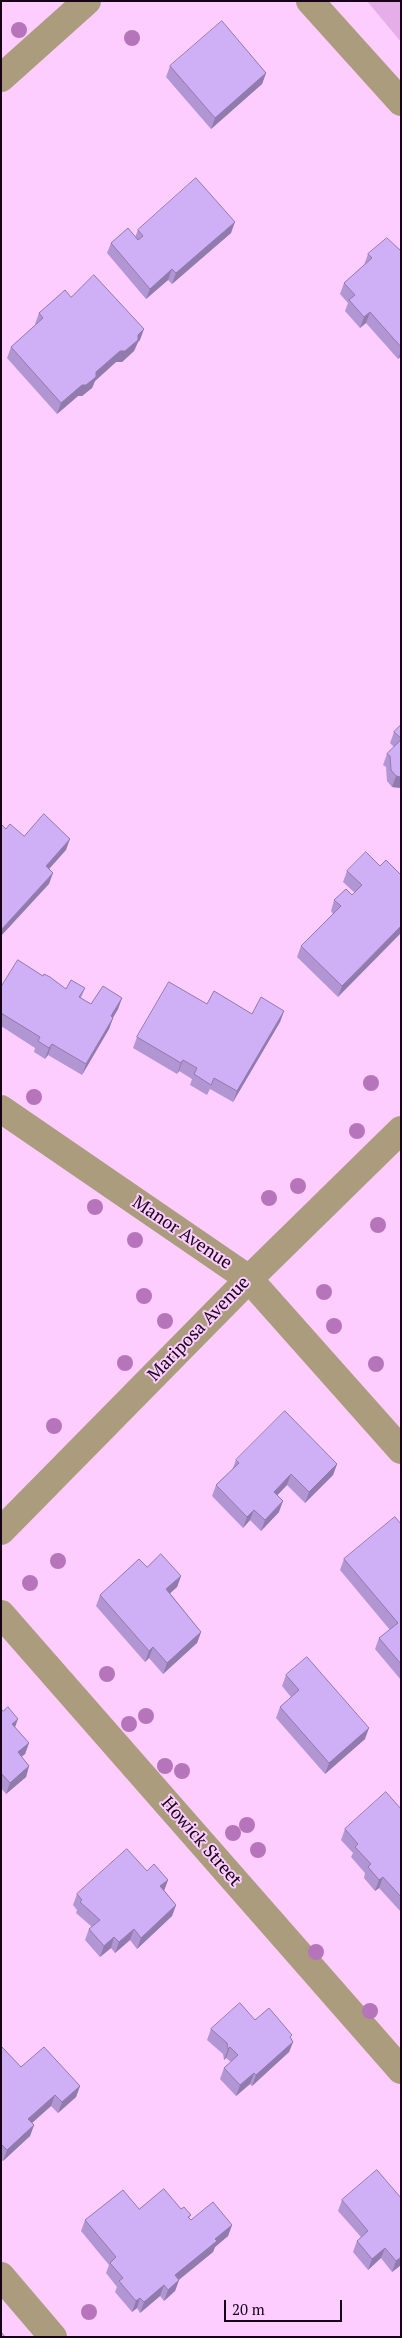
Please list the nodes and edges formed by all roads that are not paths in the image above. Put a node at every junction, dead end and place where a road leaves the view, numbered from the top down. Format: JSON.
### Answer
{"nodes":[{"id":1,"x":87,"y":1,"type":"edge"},
{"id":2,"x":310,"y":1,"type":"edge"},
{"id":3,"x":1,"y":78,"type":"edge"},
{"id":4,"x":401,"y":102,"type":"edge"},
{"id":5,"x":1,"y":1109,"type":"edge"},
{"id":6,"x":401,"y":1130,"type":"edge"},
{"id":7,"x":249,"y":1279,"type":"junction"},
{"id":8,"x":401,"y":1450,"type":"edge"},
{"id":9,"x":1,"y":1531,"type":"edge"},
{"id":10,"x":1,"y":1614,"type":"edge"},
{"id":11,"x":401,"y":2070,"type":"edge"},
{"id":12,"x":1,"y":2276,"type":"edge"},
{"id":13,"x":53,"y":2337,"type":"edge"}],
"edges":[{"from":1,"to":3,"type":"street"},
{"from":2,"to":4,"type":"street"},
{"from":5,"to":7,"type":"street","name":"Manor Avenue"},
{"from":6,"to":7,"type":"street","name":"Mariposa Avenue"},
{"from":7,"to":8,"type":"street","name":"Manor Avenue"},
{"from":7,"to":9,"type":"street","name":"Mariposa Avenue"},
{"from":10,"to":11,"type":"street","name":"Howick Street"},
{"from":12,"to":13,"type":"street"}]}
